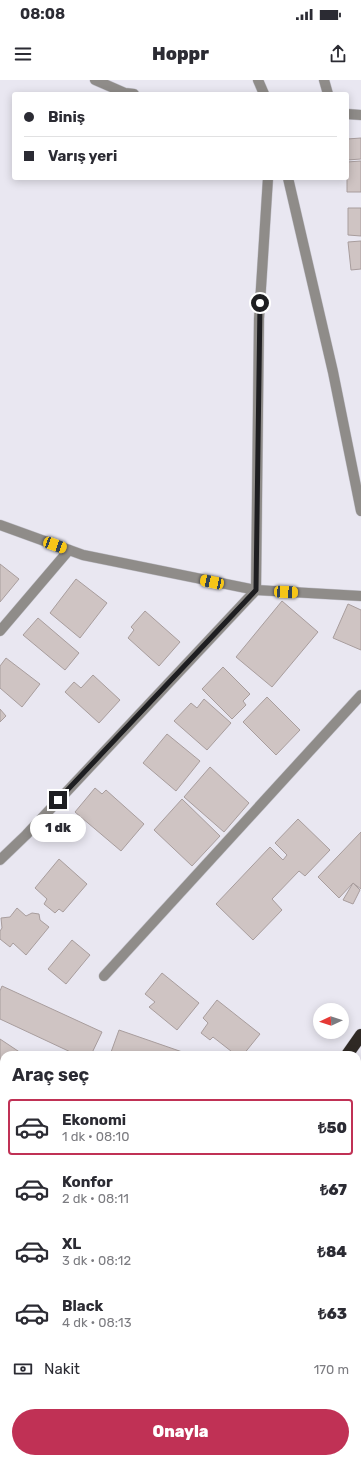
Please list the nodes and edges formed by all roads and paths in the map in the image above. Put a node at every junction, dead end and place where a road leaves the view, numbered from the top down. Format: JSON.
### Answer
{"nodes":[{"id":1,"x":96,"y":80,"type":"edge"},
{"id":2,"x":258,"y":80,"type":"edge"},
{"id":3,"x":324,"y":80,"type":"edge"},
{"id":4,"x":123,"y":92,"type":"edge"},
{"id":5,"x":263,"y":92,"type":"edge"},
{"id":6,"x":327,"y":92,"type":"edge"},
{"id":7,"x":349,"y":114,"type":"edge"},
{"id":8,"x":361,"y":115,"type":"edge"},
{"id":9,"x":268,"y":180,"type":"edge"},
{"id":10,"x":288,"y":180,"type":"edge"},
{"id":11,"x":361,"y":511,"type":"edge"},
{"id":12,"x":0,"y":525,"type":"edge"},
{"id":13,"x":69,"y":550,"type":"junction"},
{"id":14,"x":256,"y":590,"type":"junction"},
{"id":15,"x":361,"y":596,"type":"edge"},
{"id":16,"x":0,"y":631,"type":"edge"},
{"id":17,"x":361,"y":695,"type":"edge"},
{"id":18,"x":0,"y":860,"type":"edge"},
{"id":19,"x":104,"y":976,"type":"dead end"},
{"id":20,"x":361,"y":1035,"type":"edge"},
{"id":21,"x":350,"y":1051,"type":"edge"}],
"edges":[{"from":1,"to":4,"type":"street"},
{"from":2,"to":5,"type":"street"},
{"from":3,"to":6,"type":"street"},
{"from":7,"to":8,"type":"street"},
{"from":9,"to":14,"type":"street"},
{"from":10,"to":11,"type":"street"},
{"from":12,"to":13,"type":"street"},
{"from":13,"to":14,"type":"street"},
{"from":13,"to":16,"type":"street"},
{"from":14,"to":15,"type":"street"},
{"from":14,"to":18,"type":"street"},
{"from":17,"to":19,"type":"street"},
{"from":20,"to":21,"type":"highway"}]}
